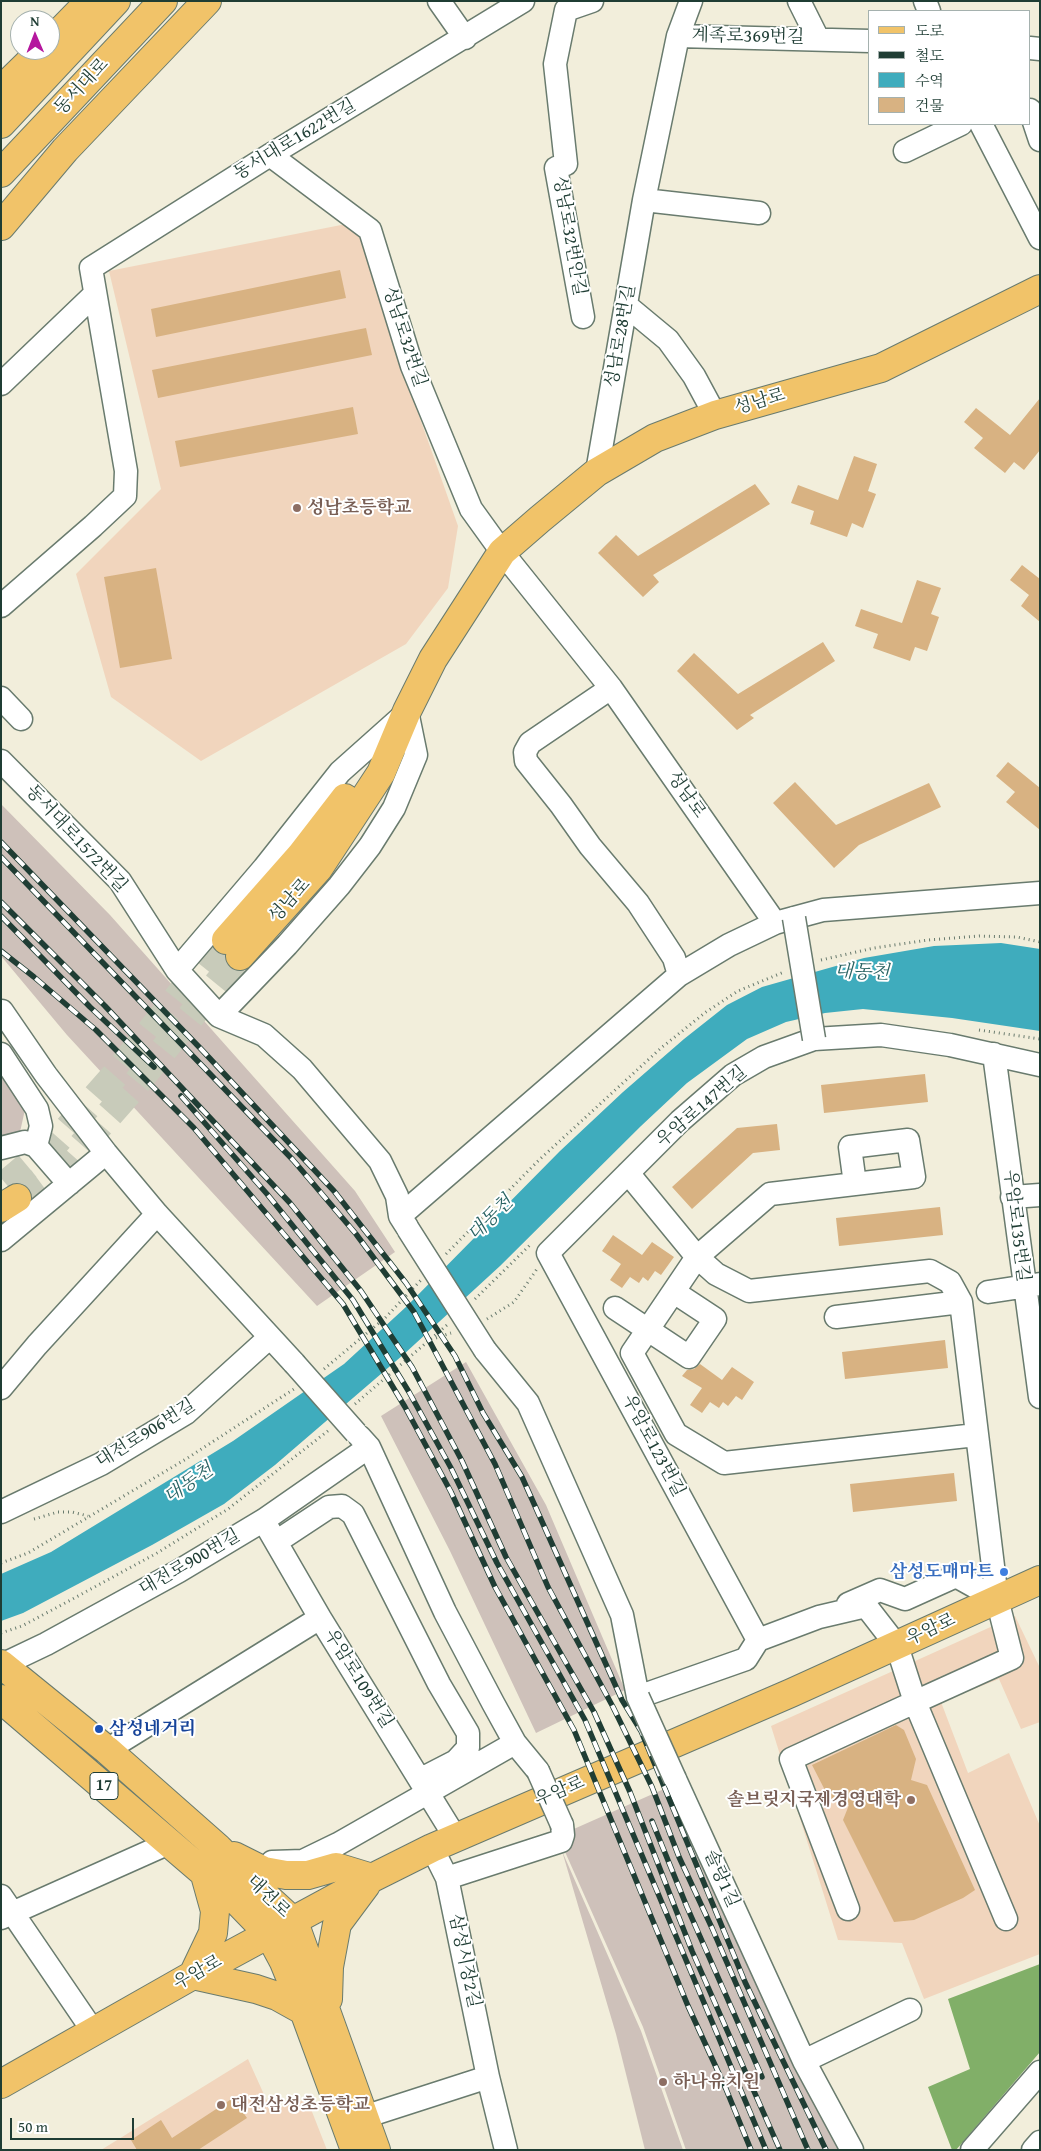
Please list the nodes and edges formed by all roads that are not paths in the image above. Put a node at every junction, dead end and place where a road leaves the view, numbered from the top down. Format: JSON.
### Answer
{"nodes":[{"id":1,"x":90,"y":1,"type":"edge"},
{"id":2,"x":116,"y":1,"type":"edge"},
{"id":3,"x":162,"y":1,"type":"edge"},
{"id":4,"x":207,"y":1,"type":"edge"},
{"id":5,"x":439,"y":1,"type":"edge"},
{"id":6,"x":523,"y":1,"type":"edge"},
{"id":7,"x":592,"y":1,"type":"edge"},
{"id":8,"x":691,"y":1,"type":"edge"},
{"id":9,"x":799,"y":1,"type":"edge"},
{"id":10,"x":60,"y":32,"type":"edge"},
{"id":11,"x":678,"y":36,"type":"junction"},
{"id":12,"x":465,"y":38,"type":"junction"},
{"id":13,"x":818,"y":39,"type":"junction"},
{"id":14,"x":868,"y":41,"type":"edge"},
{"id":15,"x":23,"y":61,"type":"edge"},
{"id":16,"x":81,"y":88,"type":"junction"},
{"id":17,"x":14,"y":93,"type":"edge"},
{"id":18,"x":1031,"y":113,"type":"edge"},
{"id":19,"x":1,"y":122,"type":"edge"},
{"id":20,"x":959,"y":125,"type":"edge"},
{"id":21,"x":982,"y":125,"type":"edge"},
{"id":22,"x":1040,"y":140,"type":"edge"},
{"id":23,"x":905,"y":151,"type":"dead end"},
{"id":24,"x":270,"y":155,"type":"junction"},
{"id":25,"x":1,"y":173,"type":"edge"},
{"id":26,"x":644,"y":200,"type":"junction"},
{"id":27,"x":1,"y":201,"type":"edge"},
{"id":28,"x":759,"y":213,"type":"dead end"},
{"id":29,"x":1034,"y":216,"type":"edge"},
{"id":30,"x":1,"y":226,"type":"edge"},
{"id":31,"x":1040,"y":238,"type":"edge"},
{"id":32,"x":1040,"y":289,"type":"edge"},
{"id":33,"x":95,"y":294,"type":"junction"},
{"id":34,"x":627,"y":306,"type":"junction"},
{"id":35,"x":583,"y":317,"type":"dead end"},
{"id":36,"x":1,"y":384,"type":"edge"},
{"id":37,"x":715,"y":415,"type":"junction"},
{"id":38,"x":597,"y":472,"type":"junction"},
{"id":39,"x":502,"y":552,"type":"junction"},
{"id":40,"x":1,"y":606,"type":"edge"},
{"id":41,"x":611,"y":688,"type":"junction"},
{"id":42,"x":1,"y":698,"type":"edge"},
{"id":43,"x":407,"y":712,"type":"junction"},
{"id":44,"x":21,"y":719,"type":"dead end"},
{"id":45,"x":1,"y":761,"type":"edge"},
{"id":46,"x":1040,"y":893,"type":"edge"},
{"id":47,"x":1007,"y":897,"type":"junction"},
{"id":48,"x":1040,"y":911,"type":"edge"},
{"id":49,"x":784,"y":920,"type":"junction"},
{"id":50,"x":233,"y":948,"type":"tunnel mouth"},
{"id":51,"x":177,"y":970,"type":"junction"},
{"id":52,"x":679,"y":975,"type":"junction"},
{"id":53,"x":2,"y":1011,"type":"edge"},
{"id":54,"x":219,"y":1016,"type":"junction"},
{"id":55,"x":814,"y":1038,"type":"junction"},
{"id":56,"x":1,"y":1054,"type":"edge"},
{"id":57,"x":994,"y":1054,"type":"junction"},
{"id":58,"x":1040,"y":1064,"type":"edge"},
{"id":59,"x":36,"y":1146,"type":"junction"},
{"id":60,"x":1,"y":1148,"type":"edge"},
{"id":61,"x":106,"y":1153,"type":"junction"},
{"id":62,"x":628,"y":1173,"type":"junction"},
{"id":63,"x":69,"y":1184,"type":"junction"},
{"id":64,"x":855,"y":1184,"type":"dead end"},
{"id":65,"x":1040,"y":1195,"type":"edge"},
{"id":66,"x":1012,"y":1197,"type":"junction"},
{"id":67,"x":157,"y":1214,"type":"junction"},
{"id":68,"x":404,"y":1223,"type":"junction"},
{"id":69,"x":1,"y":1240,"type":"edge"},
{"id":70,"x":541,"y":1247,"type":"joint"},
{"id":71,"x":697,"y":1257,"type":"junction"},
{"id":72,"x":1032,"y":1285,"type":"edge"},
{"id":73,"x":674,"y":1292,"type":"junction"},
{"id":74,"x":988,"y":1292,"type":"dead end"},
{"id":75,"x":961,"y":1302,"type":"junction"},
{"id":76,"x":614,"y":1308,"type":"dead end"},
{"id":77,"x":836,"y":1317,"type":"dead end"},
{"id":78,"x":648,"y":1330,"type":"junction"},
{"id":79,"x":270,"y":1337,"type":"junction"},
{"id":80,"x":1,"y":1388,"type":"edge"},
{"id":81,"x":1040,"y":1397,"type":"edge"},
{"id":82,"x":976,"y":1435,"type":"junction"},
{"id":83,"x":363,"y":1440,"type":"junction"},
{"id":84,"x":3,"y":1508,"type":"edge"},
{"id":85,"x":264,"y":1520,"type":"junction"},
{"id":86,"x":276,"y":1542,"type":"junction"},
{"id":87,"x":1040,"y":1580,"type":"edge"},
{"id":88,"x":997,"y":1599,"type":"junction"},
{"id":89,"x":819,"y":1617,"type":"junction"},
{"id":90,"x":320,"y":1618,"type":"junction"},
{"id":91,"x":758,"y":1640,"type":"junction"},
{"id":92,"x":897,"y":1646,"type":"junction"},
{"id":93,"x":2,"y":1664,"type":"edge"},
{"id":94,"x":638,"y":1697,"type":"junction"},
{"id":95,"x":1,"y":1699,"type":"edge"},
{"id":96,"x":915,"y":1702,"type":"junction"},
{"id":97,"x":515,"y":1743,"type":"junction"},
{"id":98,"x":106,"y":1750,"type":"junction"},
{"id":99,"x":425,"y":1786,"type":"junction"},
{"id":100,"x":443,"y":1842,"type":"junction"},
{"id":101,"x":169,"y":1843,"type":"junction"},
{"id":102,"x":218,"y":1848,"type":"junction"},
{"id":103,"x":243,"y":1861,"type":"junction"},
{"id":104,"x":205,"y":1875,"type":"junction"},
{"id":105,"x":372,"y":1878,"type":"junction"},
{"id":106,"x":447,"y":1878,"type":"junction"},
{"id":107,"x":5,"y":1909,"type":"edge"},
{"id":108,"x":848,"y":1909,"type":"dead end"},
{"id":109,"x":1006,"y":1919,"type":"dead end"},
{"id":110,"x":294,"y":1922,"type":"junction"},
{"id":111,"x":269,"y":1934,"type":"junction"},
{"id":112,"x":193,"y":1975,"type":"junction"},
{"id":113,"x":910,"y":2010,"type":"dead end"},
{"id":114,"x":316,"y":2011,"type":"junction"},
{"id":115,"x":93,"y":2031,"type":"junction"},
{"id":116,"x":804,"y":2061,"type":"junction"},
{"id":117,"x":1040,"y":2072,"type":"edge"},
{"id":118,"x":488,"y":2076,"type":"junction"},
{"id":119,"x":1,"y":2084,"type":"edge"},
{"id":120,"x":364,"y":2117,"type":"junction"},
{"id":121,"x":1040,"y":2142,"type":"edge"},
{"id":122,"x":355,"y":2150,"type":"edge"},
{"id":123,"x":376,"y":2150,"type":"edge"},
{"id":124,"x":506,"y":2150,"type":"edge"},
{"id":125,"x":852,"y":2150,"type":"edge"},
{"id":126,"x":972,"y":2150,"type":"edge"},
{"id":127,"x":1033,"y":2150,"type":"edge"}],
"edges":[{"from":1,"to":10,"type":"main road"},
{"from":2,"to":17,"type":"main road","name":"동서대로"},
{"from":3,"to":16,"type":"main road","name":"동서대로"},
{"from":4,"to":30,"type":"main road"},
{"from":5,"to":12,"type":"street"},
{"from":6,"to":12,"type":"street","name":"동서대로1622번길"},
{"from":7,"to":35,"type":"street","name":"성남로32번안길"},
{"from":8,"to":11,"type":"street","name":"성남로28번길"},
{"from":9,"to":13,"type":"street","name":"계족로369번길"},
{"from":11,"to":13,"type":"street","name":"계족로369번길"},
{"from":11,"to":26,"type":"street","name":"성남로28번길"},
{"from":12,"to":24,"type":"street","name":"동서대로1622번길"},
{"from":13,"to":14,"type":"street","name":"계족로369번길"},
{"from":15,"to":17,"type":"main road"},
{"from":16,"to":25,"type":"main road","name":"동서대로"},
{"from":16,"to":27,"type":"main road"},
{"from":17,"to":19,"type":"main road","name":"동서대로"},
{"from":18,"to":22,"type":"street"},
{"from":20,"to":23,"type":"street"},
{"from":21,"to":29,"type":"street"},
{"from":24,"to":33,"type":"street","name":"동서대로1622번길"},
{"from":24,"to":39,"type":"street","name":"성남로32번길"},
{"from":26,"to":28,"type":"street"},
{"from":26,"to":34,"type":"street","name":"성남로28번길"},
{"from":29,"to":31,"type":"street"},
{"from":32,"to":37,"type":"main road","name":"성남로"},
{"from":33,"to":36,"type":"street"},
{"from":33,"to":40,"type":"street","name":"동서대로1622번길"},
{"from":34,"to":37,"type":"street"},
{"from":34,"to":38,"type":"street","name":"성남로28번길"},
{"from":37,"to":38,"type":"main road","name":"성남로"},
{"from":38,"to":39,"type":"main road","name":"성남로"},
{"from":39,"to":41,"type":"street","name":"성남로"},
{"from":39,"to":43,"type":"main road","name":"성남로"},
{"from":41,"to":49,"type":"street","name":"성남로"},
{"from":41,"to":52,"type":"street"},
{"from":42,"to":44,"type":"street"},
{"from":43,"to":50,"type":"main road","name":"성남로"},
{"from":43,"to":51,"type":"street"},
{"from":43,"to":54,"type":"street"},
{"from":45,"to":51,"type":"street","name":"동서대로1572번길"},
{"from":46,"to":47,"type":"street"},
{"from":47,"to":48,"type":"street"},
{"from":47,"to":49,"type":"street"},
{"from":49,"to":52,"type":"street"},
{"from":49,"to":55,"type":"street","bridge":true},
{"from":51,"to":54,"type":"street","name":"동서대로1572번길"},
{"from":52,"to":68,"type":"street"},
{"from":53,"to":61,"type":"street"},
{"from":54,"to":68,"type":"street"},
{"from":55,"to":57,"type":"street","name":"우암로147번길"},
{"from":55,"to":62,"type":"street","name":"우암로147번길"},
{"from":56,"to":59,"type":"street"},
{"from":57,"to":58,"type":"street","name":"우암로147번길"},
{"from":57,"to":66,"type":"street","name":"우암로135번길"},
{"from":59,"to":60,"type":"street"},
{"from":59,"to":63,"type":"street"},
{"from":61,"to":63,"type":"street"},
{"from":61,"to":67,"type":"street"},
{"from":62,"to":70,"type":"street","name":"우암로147번길"},
{"from":62,"to":71,"type":"street"},
{"from":63,"to":69,"type":"street"},
{"from":64,"to":71,"type":"street"},
{"from":65,"to":66,"type":"street"},
{"from":66,"to":72,"type":"street","name":"우암로135번길"},
{"from":67,"to":79,"type":"street"},
{"from":67,"to":80,"type":"street"},
{"from":68,"to":94,"type":"street","name":"솔랑1길","bridge":true},
{"from":70,"to":91,"type":"street","name":"우암로123번길"},
{"from":71,"to":73,"type":"street"},
{"from":71,"to":75,"type":"street"},
{"from":72,"to":74,"type":"street"},
{"from":72,"to":81,"type":"street","name":"우암로135번길"},
{"from":73,"to":78,"type":"street"},
{"from":73,"to":78,"type":"street"},
{"from":75,"to":77,"type":"street"},
{"from":75,"to":82,"type":"street"},
{"from":76,"to":78,"type":"street"},
{"from":78,"to":82,"type":"street"},
{"from":79,"to":83,"type":"street","bridge":true},
{"from":79,"to":84,"type":"street","name":"대전로906번길"},
{"from":82,"to":88,"type":"street"},
{"from":83,"to":85,"type":"street","name":"대전로900번길"},
{"from":83,"to":97,"type":"street"},
{"from":85,"to":86,"type":"street","name":"우암로109번길"},
{"from":85,"to":93,"type":"street","name":"대전로900번길"},
{"from":86,"to":90,"type":"street","name":"우암로109번길"},
{"from":86,"to":99,"type":"street"},
{"from":87,"to":88,"type":"main road","name":"우암로"},
{"from":88,"to":89,"type":"street"},
{"from":88,"to":92,"type":"main road","name":"우암로"},
{"from":88,"to":96,"type":"street"},
{"from":89,"to":91,"type":"street"},
{"from":89,"to":92,"type":"street"},
{"from":90,"to":98,"type":"street"},
{"from":90,"to":99,"type":"street","name":"우암로109번길"},
{"from":91,"to":94,"type":"street"},
{"from":92,"to":96,"type":"street"},
{"from":92,"to":100,"type":"main road","name":"우암로"},
{"from":93,"to":98,"type":"main road","name":"대전로"},
{"from":94,"to":116,"type":"street","name":"솔랑1길","bridge":true},
{"from":95,"to":101,"type":"main road","name":"대전로","number":"17"},
{"from":96,"to":108,"type":"street"},
{"from":96,"to":109,"type":"street"},
{"from":97,"to":99,"type":"street"},
{"from":97,"to":106,"type":"street","bridge":true},
{"from":98,"to":102,"type":"main road","name":"대전로"},
{"from":99,"to":100,"type":"street","name":"우암로109번길"},
{"from":99,"to":103,"type":"street"},
{"from":100,"to":105,"type":"main road","name":"우암로"},
{"from":100,"to":106,"type":"street","name":"삼성시장2길"},
{"from":101,"to":104,"type":"main road","name":"대전로","number":"17"},
{"from":101,"to":107,"type":"street"},
{"from":102,"to":103,"type":"main road"},
{"from":102,"to":110,"type":"main road","name":"대전로"},
{"from":103,"to":105,"type":"main road"},
{"from":104,"to":111,"type":"main road","name":"대전로","number":"17"},
{"from":104,"to":112,"type":"main road"},
{"from":105,"to":110,"type":"main road","name":"우암로"},
{"from":105,"to":114,"type":"main road"},
{"from":106,"to":118,"type":"street","name":"삼성시장2길"},
{"from":107,"to":115,"type":"street"},
{"from":110,"to":111,"type":"main road","name":"우암로"},
{"from":110,"to":114,"type":"main road","name":"대전로","number":"17"},
{"from":111,"to":112,"type":"main road","name":"우암로"},
{"from":111,"to":114,"type":"main road","name":"대전로","number":"17"},
{"from":112,"to":114,"type":"main road"},
{"from":112,"to":115,"type":"main road","name":"우암로"},
{"from":113,"to":116,"type":"street"},
{"from":114,"to":120,"type":"main road","name":"대전로","number":"17"},
{"from":114,"to":122,"type":"main road","name":"대전로","number":"17"},
{"from":115,"to":119,"type":"main road","name":"우암로"},
{"from":116,"to":125,"type":"street","name":"솔랑1길"},
{"from":117,"to":126,"type":"street"},
{"from":118,"to":120,"type":"street"},
{"from":118,"to":124,"type":"street","name":"삼성시장2길"},
{"from":120,"to":123,"type":"main road","name":"대전로","number":"17"},
{"from":121,"to":127,"type":"street"}]}
